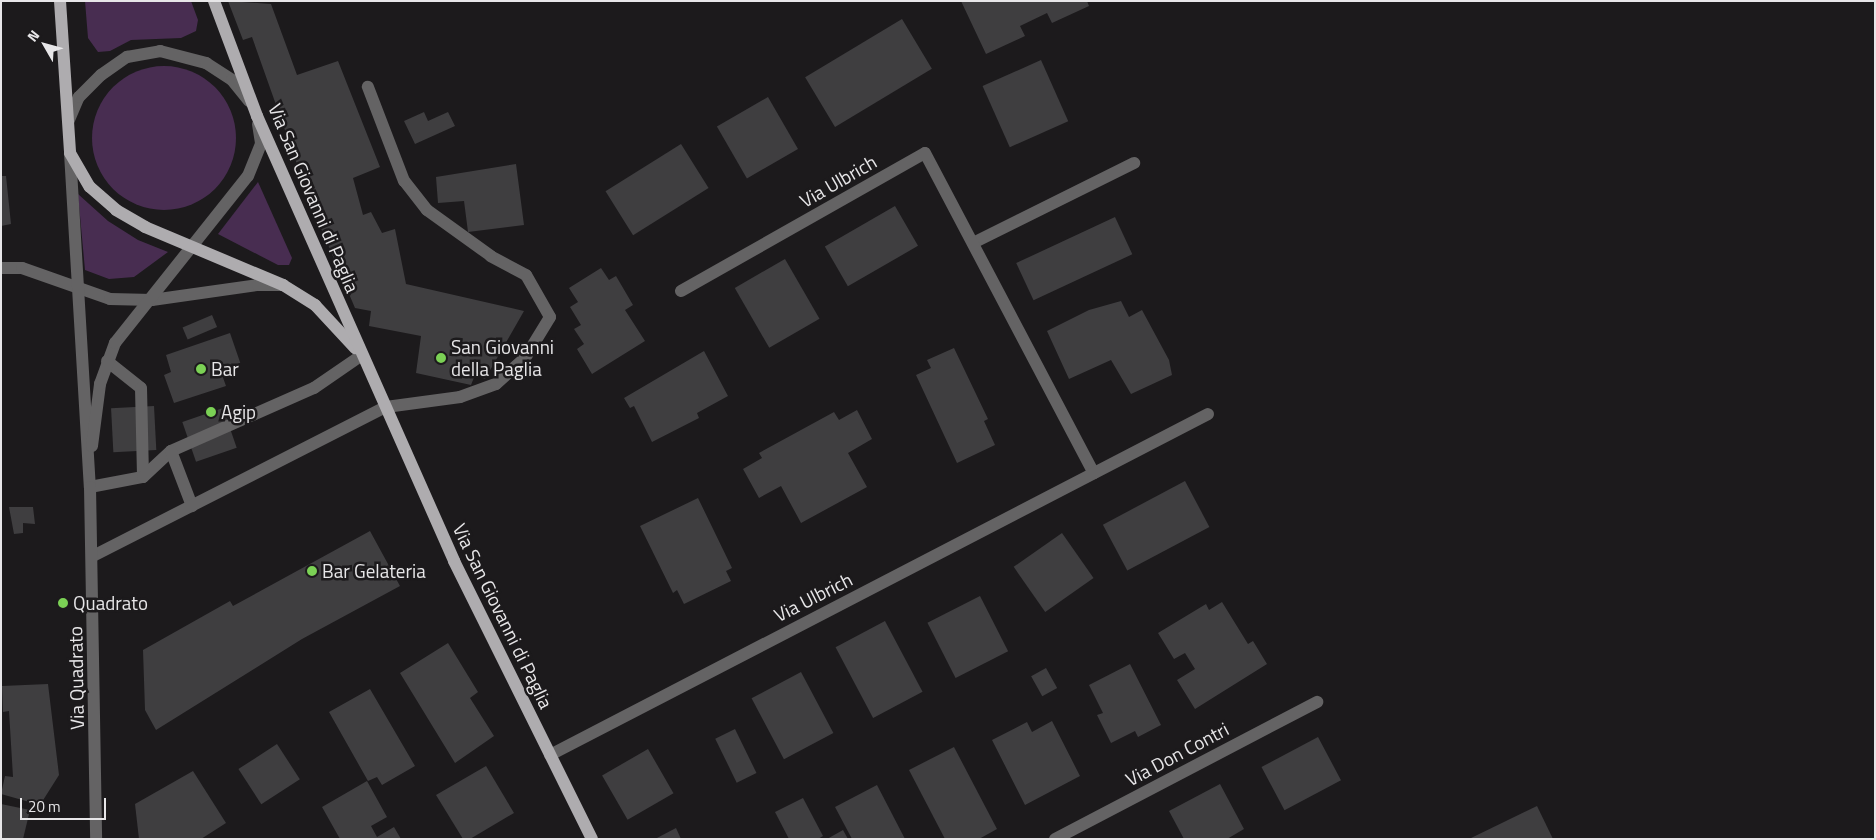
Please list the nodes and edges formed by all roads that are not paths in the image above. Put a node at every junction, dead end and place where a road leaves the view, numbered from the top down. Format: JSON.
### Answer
{"nodes":[{"id":1,"x":214,"y":1,"type":"edge"},
{"id":2,"x":59,"y":4,"type":"edge"},
{"id":3,"x":368,"y":87,"type":"dead end"},
{"id":4,"x":257,"y":116,"type":"junction"},
{"id":5,"x":69,"y":120,"type":"junction"},
{"id":6,"x":70,"y":153,"type":"junction"},
{"id":7,"x":1134,"y":163,"type":"dead end"},
{"id":8,"x":973,"y":243,"type":"junction"},
{"id":9,"x":194,"y":247,"type":"junction"},
{"id":10,"x":1,"y":268,"type":"edge"},
{"id":11,"x":283,"y":286,"type":"junction"},
{"id":12,"x":80,"y":289,"type":"junction"},
{"id":13,"x":681,"y":292,"type":"dead end"},
{"id":14,"x":152,"y":300,"type":"junction"},
{"id":15,"x":362,"y":356,"type":"junction"},
{"id":16,"x":107,"y":361,"type":"junction"},
{"id":17,"x":386,"y":407,"type":"junction"},
{"id":18,"x":1208,"y":414,"type":"dead end"},
{"id":19,"x":171,"y":451,"type":"junction"},
{"id":20,"x":89,"y":458,"type":"junction"},
{"id":21,"x":1094,"y":473,"type":"junction"},
{"id":22,"x":143,"y":477,"type":"junction"},
{"id":23,"x":90,"y":486,"type":"junction"},
{"id":24,"x":192,"y":506,"type":"junction"},
{"id":25,"x":93,"y":556,"type":"junction"},
{"id":26,"x":1316,"y":702,"type":"dead end"},
{"id":27,"x":550,"y":755,"type":"junction"},
{"id":28,"x":96,"y":839,"type":"edge"},
{"id":29,"x":592,"y":839,"type":"edge"},
{"id":30,"x":1055,"y":839,"type":"edge"}],
"edges":[{"from":1,"to":4,"type":"main road","name":"Via San Giovanni di Paglia"},
{"from":2,"to":5,"type":"main road"},
{"from":3,"to":17,"type":"street"},
{"from":4,"to":5,"type":"street"},
{"from":4,"to":9,"type":"street"},
{"from":4,"to":15,"type":"main road","name":"Via San Giovanni di Paglia"},
{"from":5,"to":6,"type":"main road"},
{"from":6,"to":9,"type":"main road"},
{"from":6,"to":12,"type":"street","name":"Via Quadrato"},
{"from":7,"to":8,"type":"street"},
{"from":8,"to":13,"type":"street","name":"Via Ulbrich"},
{"from":8,"to":21,"type":"street","name":"Via Ulbrich"},
{"from":9,"to":11,"type":"main road"},
{"from":9,"to":14,"type":"street"},
{"from":10,"to":12,"type":"street"},
{"from":11,"to":14,"type":"street"},
{"from":11,"to":15,"type":"main road"},
{"from":12,"to":14,"type":"street"},
{"from":12,"to":20,"type":"street","name":"Via Quadrato"},
{"from":14,"to":16,"type":"street"},
{"from":15,"to":17,"type":"main road","name":"Via San Giovanni di Paglia"},
{"from":15,"to":19,"type":"street"},
{"from":16,"to":20,"type":"street"},
{"from":16,"to":22,"type":"street"},
{"from":17,"to":24,"type":"street"},
{"from":17,"to":27,"type":"main road","name":"Via San Giovanni di Paglia"},
{"from":18,"to":21,"type":"street","name":"Via Ulbrich"},
{"from":19,"to":22,"type":"street"},
{"from":19,"to":24,"type":"street"},
{"from":20,"to":23,"type":"street","name":"Via Quadrato"},
{"from":21,"to":27,"type":"street","name":"Via Ulbrich"},
{"from":22,"to":23,"type":"street"},
{"from":23,"to":25,"type":"street","name":"Via Quadrato"},
{"from":24,"to":25,"type":"street"},
{"from":25,"to":28,"type":"street","name":"Via Quadrato"},
{"from":26,"to":30,"type":"street","name":"Via Don Contri"},
{"from":27,"to":29,"type":"main road","name":"Via San Giovanni di Paglia"}]}
